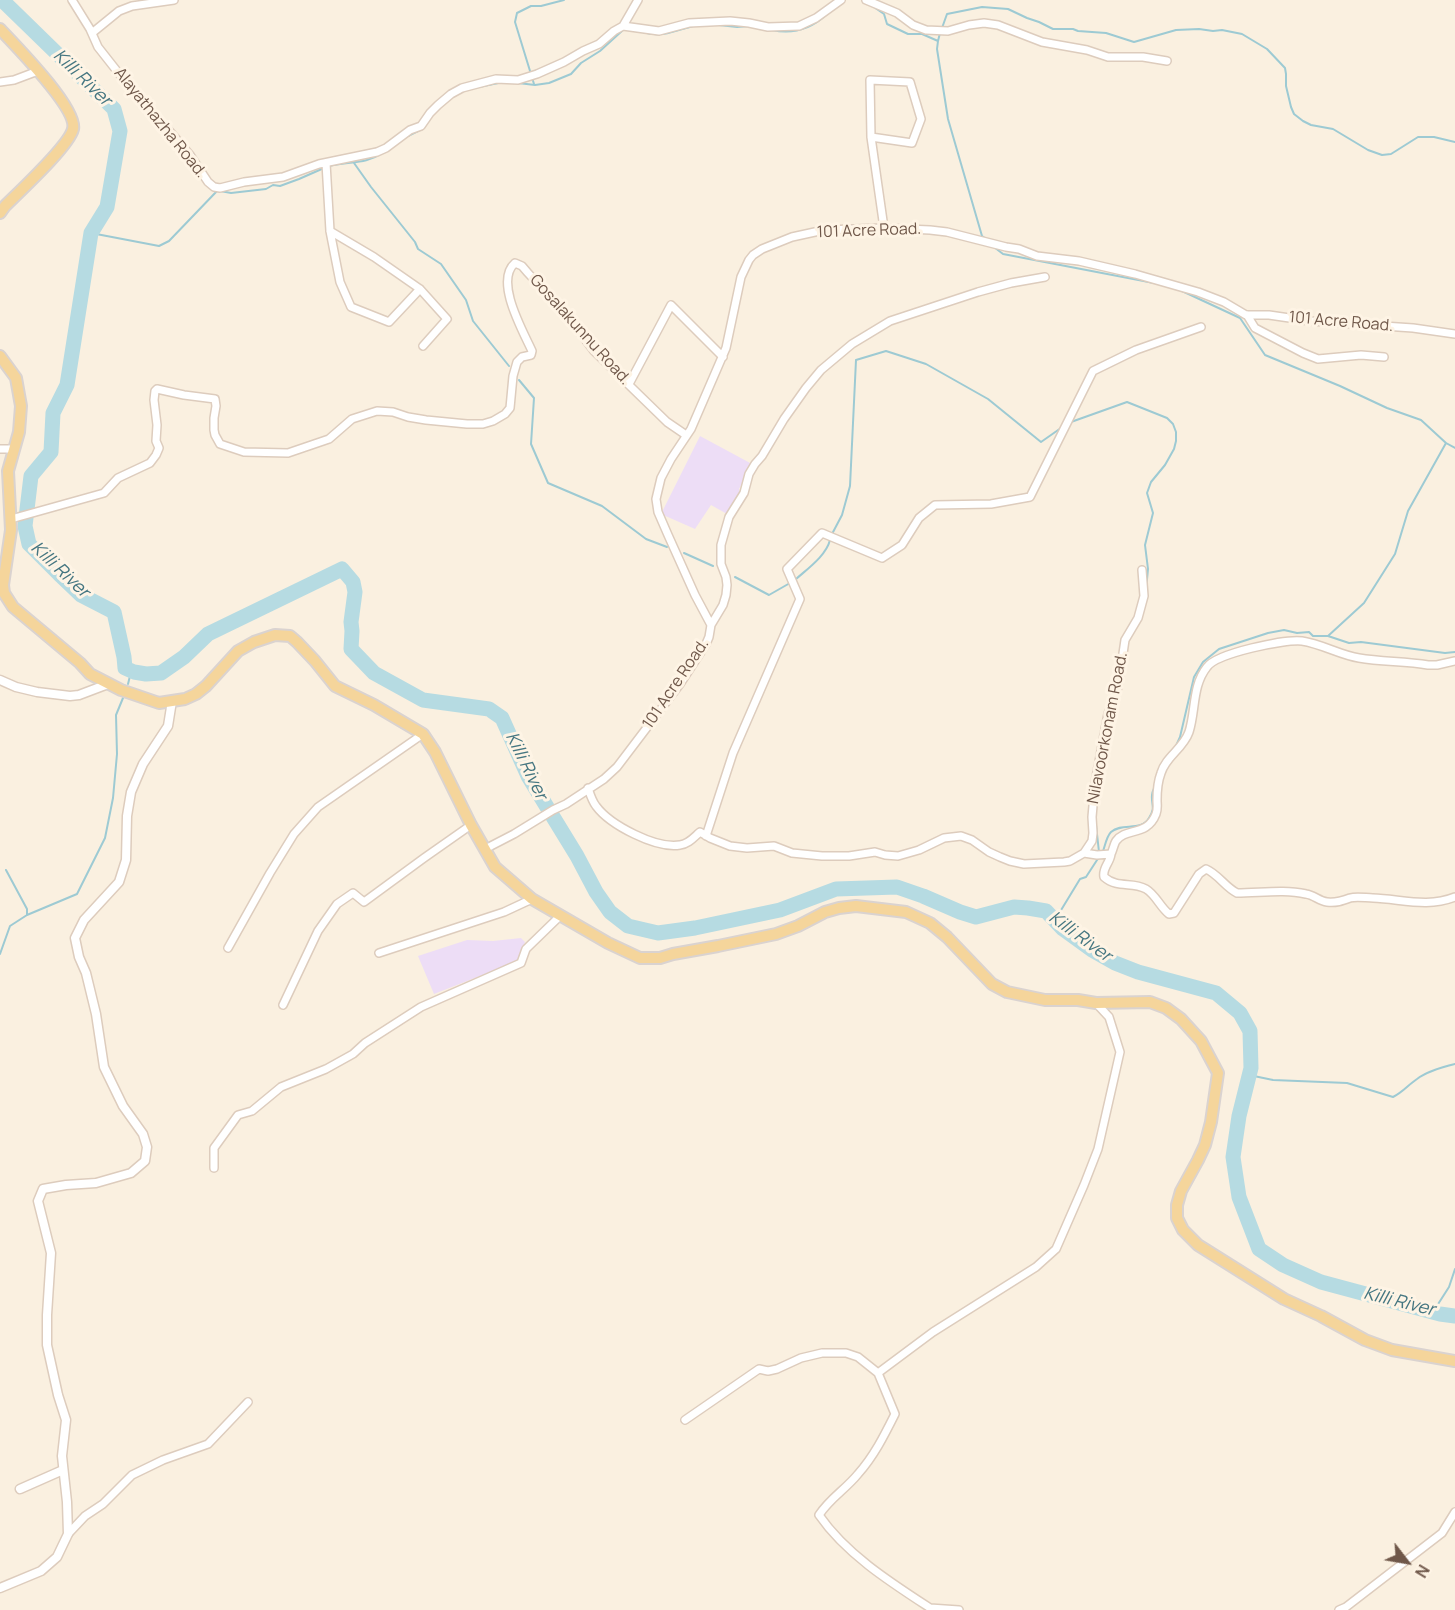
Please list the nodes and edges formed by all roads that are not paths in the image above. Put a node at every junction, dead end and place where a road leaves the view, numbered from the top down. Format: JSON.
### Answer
{"nodes":[{"id":1,"x":72,"y":0,"type":"edge"},
{"id":2,"x":174,"y":0,"type":"edge"},
{"id":3,"x":638,"y":0,"type":"edge"},
{"id":4,"x":841,"y":0,"type":"edge"},
{"id":5,"x":866,"y":0,"type":"edge"},
{"id":6,"x":623,"y":26,"type":"junction"},
{"id":7,"x":0,"y":29,"type":"edge"},
{"id":8,"x":92,"y":33,"type":"junction"},
{"id":9,"x":1167,"y":61,"type":"dead end"},
{"id":10,"x":38,"y":71,"type":"junction"},
{"id":11,"x":0,"y":82,"type":"edge"},
{"id":12,"x":871,"y":137,"type":"junction"},
{"id":13,"x":326,"y":163,"type":"junction"},
{"id":14,"x":0,"y":213,"type":"edge"},
{"id":15,"x":884,"y":228,"type":"junction"},
{"id":16,"x":330,"y":231,"type":"junction"},
{"id":17,"x":1045,"y":277,"type":"dead end"},
{"id":18,"x":420,"y":290,"type":"junction"},
{"id":19,"x":1247,"y":317,"type":"junction"},
{"id":20,"x":1201,"y":327,"type":"dead end"},
{"id":21,"x":1455,"y":334,"type":"edge"},
{"id":22,"x":423,"y":346,"type":"dead end"},
{"id":23,"x":0,"y":356,"type":"edge"},
{"id":24,"x":723,"y":357,"type":"junction"},
{"id":25,"x":1384,"y":357,"type":"dead end"},
{"id":26,"x":629,"y":384,"type":"junction"},
{"id":27,"x":686,"y":435,"type":"junction"},
{"id":28,"x":0,"y":449,"type":"edge"},
{"id":29,"x":15,"y":449,"type":"junction"},
{"id":30,"x":5,"y":504,"type":"edge"},
{"id":31,"x":15,"y":518,"type":"junction"},
{"id":32,"x":1142,"y":570,"type":"dead end"},
{"id":33,"x":2,"y":593,"type":"edge"},
{"id":34,"x":711,"y":625,"type":"junction"},
{"id":35,"x":1455,"y":661,"type":"edge"},
{"id":36,"x":0,"y":680,"type":"edge"},
{"id":37,"x":108,"y":684,"type":"junction"},
{"id":38,"x":172,"y":701,"type":"junction"},
{"id":39,"x":423,"y":734,"type":"junction"},
{"id":40,"x":588,"y":788,"type":"junction"},
{"id":41,"x":471,"y":825,"type":"junction"},
{"id":42,"x":706,"y":836,"type":"junction"},
{"id":43,"x":485,"y":849,"type":"junction"},
{"id":44,"x":1084,"y":853,"type":"junction"},
{"id":45,"x":1111,"y":854,"type":"junction"},
{"id":46,"x":1455,"y":897,"type":"edge"},
{"id":47,"x":532,"y":899,"type":"junction"},
{"id":48,"x":560,"y":915,"type":"junction"},
{"id":49,"x":228,"y":948,"type":"dead end"},
{"id":50,"x":379,"y":953,"type":"dead end"},
{"id":51,"x":1096,"y":1002,"type":"junction"},
{"id":52,"x":283,"y":1005,"type":"dead end"},
{"id":53,"x":214,"y":1168,"type":"dead end"},
{"id":54,"x":1455,"y":1361,"type":"edge"},
{"id":55,"x":878,"y":1373,"type":"junction"},
{"id":56,"x":248,"y":1402,"type":"dead end"},
{"id":57,"x":685,"y":1420,"type":"dead end"},
{"id":58,"x":63,"y":1470,"type":"junction"},
{"id":59,"x":20,"y":1489,"type":"dead end"},
{"id":60,"x":1455,"y":1512,"type":"edge"},
{"id":61,"x":69,"y":1534,"type":"junction"},
{"id":62,"x":0,"y":1588,"type":"edge"},
{"id":63,"x":930,"y":1609,"type":"edge"},
{"id":64,"x":959,"y":1610,"type":"edge"},
{"id":65,"x":1339,"y":1610,"type":"edge"}],
"edges":[{"from":1,"to":8,"type":"street","name":"Alayathazha Road."},
{"from":2,"to":8,"type":"street"},
{"from":3,"to":6,"type":"street"},
{"from":4,"to":6,"type":"street"},
{"from":5,"to":9,"type":"street"},
{"from":6,"to":13,"type":"street","name":"Alayathazha Road."},
{"from":7,"to":10,"type":"main road"},
{"from":8,"to":13,"type":"street","name":"Alayathazha Road."},
{"from":10,"to":11,"type":"street"},
{"from":10,"to":14,"type":"main road"},
{"from":12,"to":12,"type":"street"},
{"from":12,"to":15,"type":"street"},
{"from":13,"to":16,"type":"street"},
{"from":15,"to":19,"type":"street","name":"101 Acre Road."},
{"from":15,"to":24,"type":"street","name":"101 Acre Road."},
{"from":16,"to":18,"type":"street"},
{"from":16,"to":18,"type":"street"},
{"from":17,"to":34,"type":"street"},
{"from":18,"to":22,"type":"street"},
{"from":19,"to":21,"type":"street","name":"101 Acre Road."},
{"from":19,"to":25,"type":"street"},
{"from":20,"to":42,"type":"street"},
{"from":23,"to":29,"type":"main road"},
{"from":24,"to":26,"type":"street"},
{"from":24,"to":27,"type":"street","name":"101 Acre Road."},
{"from":26,"to":27,"type":"street","name":"Gosalakunnu Road."},
{"from":26,"to":31,"type":"street","name":"Gosalakunnu Road."},
{"from":27,"to":34,"type":"street","name":"101 Acre Road."},
{"from":28,"to":29,"type":"street"},
{"from":29,"to":30,"type":"main road"},
{"from":30,"to":31,"type":"main road"},
{"from":31,"to":33,"type":"main road"},
{"from":32,"to":44,"type":"street","name":"Nilavoorkonam Road."},
{"from":33,"to":37,"type":"main road"},
{"from":34,"to":40,"type":"street","name":"101 Acre Road."},
{"from":35,"to":45,"type":"street"},
{"from":36,"to":37,"type":"street"},
{"from":37,"to":38,"type":"main road"},
{"from":38,"to":39,"type":"main road"},
{"from":38,"to":58,"type":"street"},
{"from":39,"to":41,"type":"main road"},
{"from":39,"to":49,"type":"street"},
{"from":40,"to":42,"type":"street"},
{"from":40,"to":43,"type":"street","name":"101 Acre Road."},
{"from":41,"to":43,"type":"main road"},
{"from":41,"to":52,"type":"street"},
{"from":42,"to":44,"type":"street"},
{"from":43,"to":47,"type":"main road"},
{"from":44,"to":45,"type":"street"},
{"from":45,"to":46,"type":"street"},
{"from":47,"to":48,"type":"main road"},
{"from":47,"to":50,"type":"street"},
{"from":48,"to":51,"type":"main road"},
{"from":48,"to":53,"type":"street"},
{"from":51,"to":54,"type":"main road"},
{"from":51,"to":55,"type":"street"},
{"from":55,"to":57,"type":"street"},
{"from":55,"to":63,"type":"street"},
{"from":56,"to":61,"type":"street"},
{"from":58,"to":59,"type":"street"},
{"from":58,"to":61,"type":"street"},
{"from":60,"to":65,"type":"street"},
{"from":61,"to":62,"type":"street"},
{"from":63,"to":64,"type":"street"}]}
